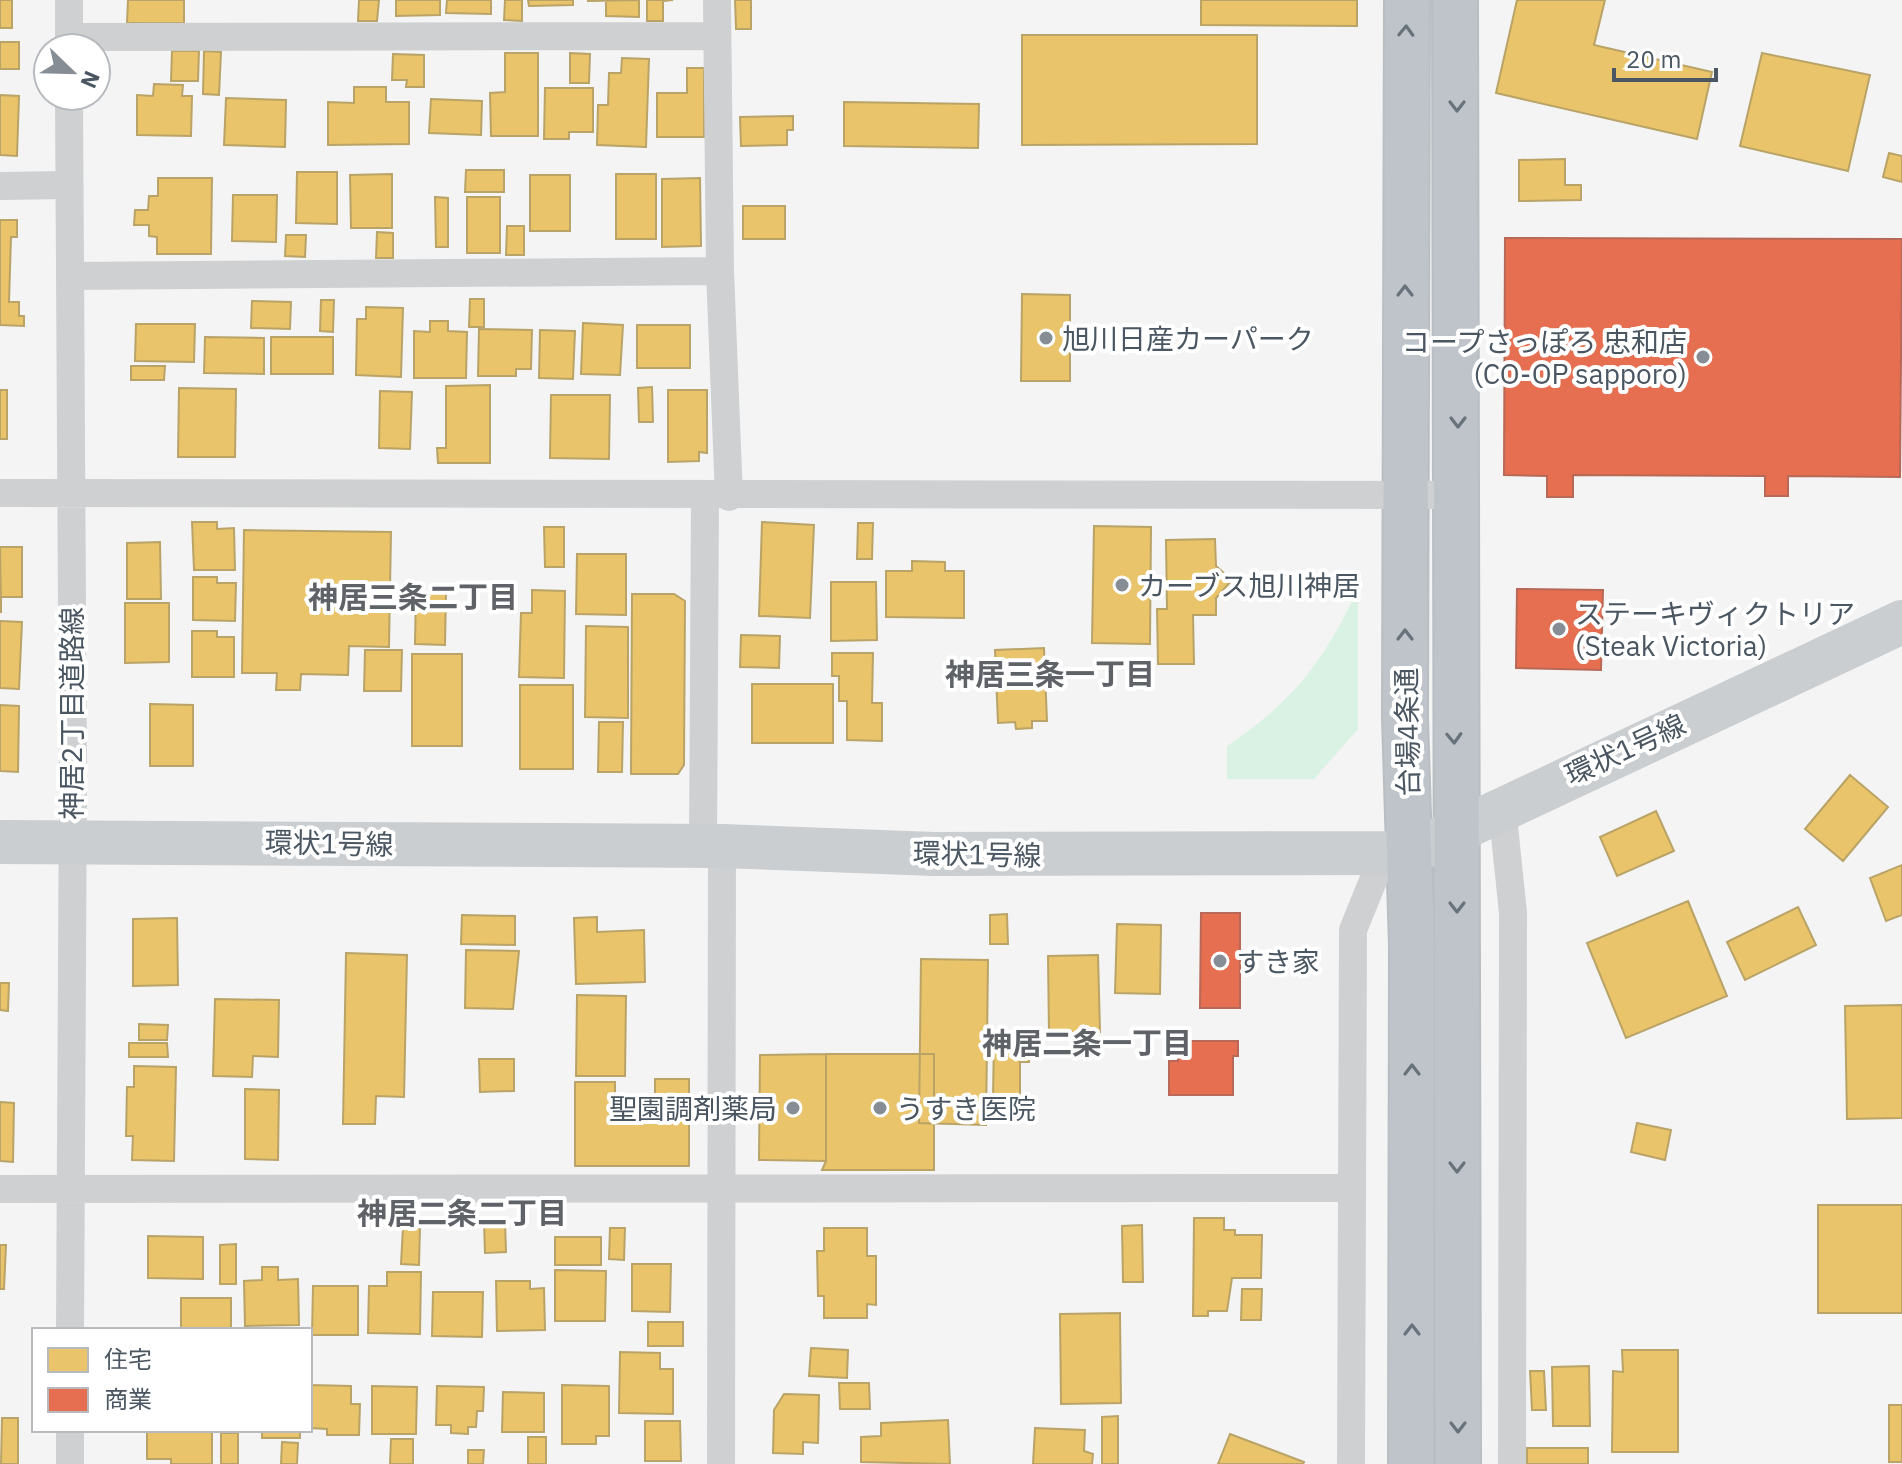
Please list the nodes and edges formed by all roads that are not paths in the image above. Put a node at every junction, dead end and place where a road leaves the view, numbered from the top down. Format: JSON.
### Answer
{"nodes":[{"id":1,"x":69,"y":0,"type":"edge"},
{"id":2,"x":717,"y":0,"type":"edge"},
{"id":3,"x":1407,"y":0,"type":"edge"},
{"id":4,"x":1455,"y":0,"type":"edge"},
{"id":5,"x":69,"y":32,"type":"edge"},
{"id":6,"x":717,"y":36,"type":"junction"},
{"id":7,"x":112,"y":43,"type":"edge"},
{"id":8,"x":69,"y":112,"type":"edge"},
{"id":9,"x":69,"y":185,"type":"junction"},
{"id":10,"x":0,"y":186,"type":"edge"},
{"id":11,"x":720,"y":271,"type":"junction"},
{"id":12,"x":70,"y":276,"type":"junction"},
{"id":13,"x":0,"y":493,"type":"edge"},
{"id":14,"x":70,"y":493,"type":"junction"},
{"id":15,"x":1406,"y":495,"type":"junction"},
{"id":16,"x":1458,"y":495,"type":"junction"},
{"id":17,"x":717,"y":497,"type":"junction"},
{"id":18,"x":1902,"y":622,"type":"edge"},
{"id":19,"x":1502,"y":807,"type":"junction"},
{"id":20,"x":1457,"y":829,"type":"junction"},
{"id":21,"x":71,"y":841,"type":"junction"},
{"id":22,"x":0,"y":842,"type":"edge"},
{"id":23,"x":713,"y":846,"type":"junction"},
{"id":24,"x":1396,"y":854,"type":"junction"},
{"id":25,"x":70,"y":1188,"type":"junction"},
{"id":26,"x":722,"y":1188,"type":"junction"},
{"id":27,"x":1350,"y":1188,"type":"junction"},
{"id":28,"x":0,"y":1189,"type":"edge"},
{"id":29,"x":70,"y":1328,"type":"edge"},
{"id":30,"x":70,"y":1432,"type":"edge"},
{"id":31,"x":70,"y":1464,"type":"edge"},
{"id":32,"x":721,"y":1464,"type":"edge"},
{"id":33,"x":1351,"y":1464,"type":"edge"},
{"id":34,"x":1411,"y":1464,"type":"edge"},
{"id":35,"x":1458,"y":1464,"type":"edge"},
{"id":36,"x":1512,"y":1464,"type":"edge"}],
"edges":[{"from":1,"to":5,"type":"street"},
{"from":2,"to":6,"type":"street"},
{"from":15,"to":3,"type":"highway","name":"台場4条通","one_way":true},
{"from":4,"to":16,"type":"highway","name":"台場4条通","one_way":true},
{"from":6,"to":7,"type":"street"},
{"from":6,"to":11,"type":"street"},
{"from":8,"to":9,"type":"street","name":"神居2丁目道路線"},
{"from":9,"to":10,"type":"street"},
{"from":9,"to":12,"type":"street","name":"神居2丁目道路線"},
{"from":11,"to":12,"type":"street"},
{"from":11,"to":17,"type":"street"},
{"from":12,"to":14,"type":"street","name":"神居2丁目道路線"},
{"from":13,"to":14,"type":"street"},
{"from":14,"to":17,"type":"street"},
{"from":14,"to":21,"type":"street","name":"神居2丁目道路線"},
{"from":15,"to":16,"type":"street"},
{"from":15,"to":17,"type":"street"},
{"from":24,"to":15,"type":"highway","name":"台場4条通","one_way":true},
{"from":16,"to":20,"type":"highway","name":"台場4条通","one_way":true},
{"from":17,"to":23,"type":"street"},
{"from":18,"to":19,"type":"main road","name":"環状1号線"},
{"from":19,"to":20,"type":"main road","name":"環状1号線"},
{"from":19,"to":36,"type":"street"},
{"from":20,"to":24,"type":"main road","name":"環状1号線"},
{"from":20,"to":35,"type":"highway","name":"台場4条通","one_way":true},
{"from":21,"to":22,"type":"main road","name":"環状1号線"},
{"from":21,"to":23,"type":"main road","name":"環状1号線"},
{"from":21,"to":25,"type":"street","name":"神居2丁目道路線"},
{"from":23,"to":24,"type":"main road","name":"環状1号線"},
{"from":23,"to":26,"type":"street"},
{"from":24,"to":27,"type":"street"},
{"from":34,"to":24,"type":"highway","name":"台場4条通","one_way":true},
{"from":25,"to":26,"type":"street"},
{"from":25,"to":28,"type":"street"},
{"from":25,"to":29,"type":"street","name":"神居2丁目道路線"},
{"from":26,"to":27,"type":"street"},
{"from":26,"to":32,"type":"street"},
{"from":27,"to":33,"type":"street"},
{"from":30,"to":31,"type":"street"}]}
